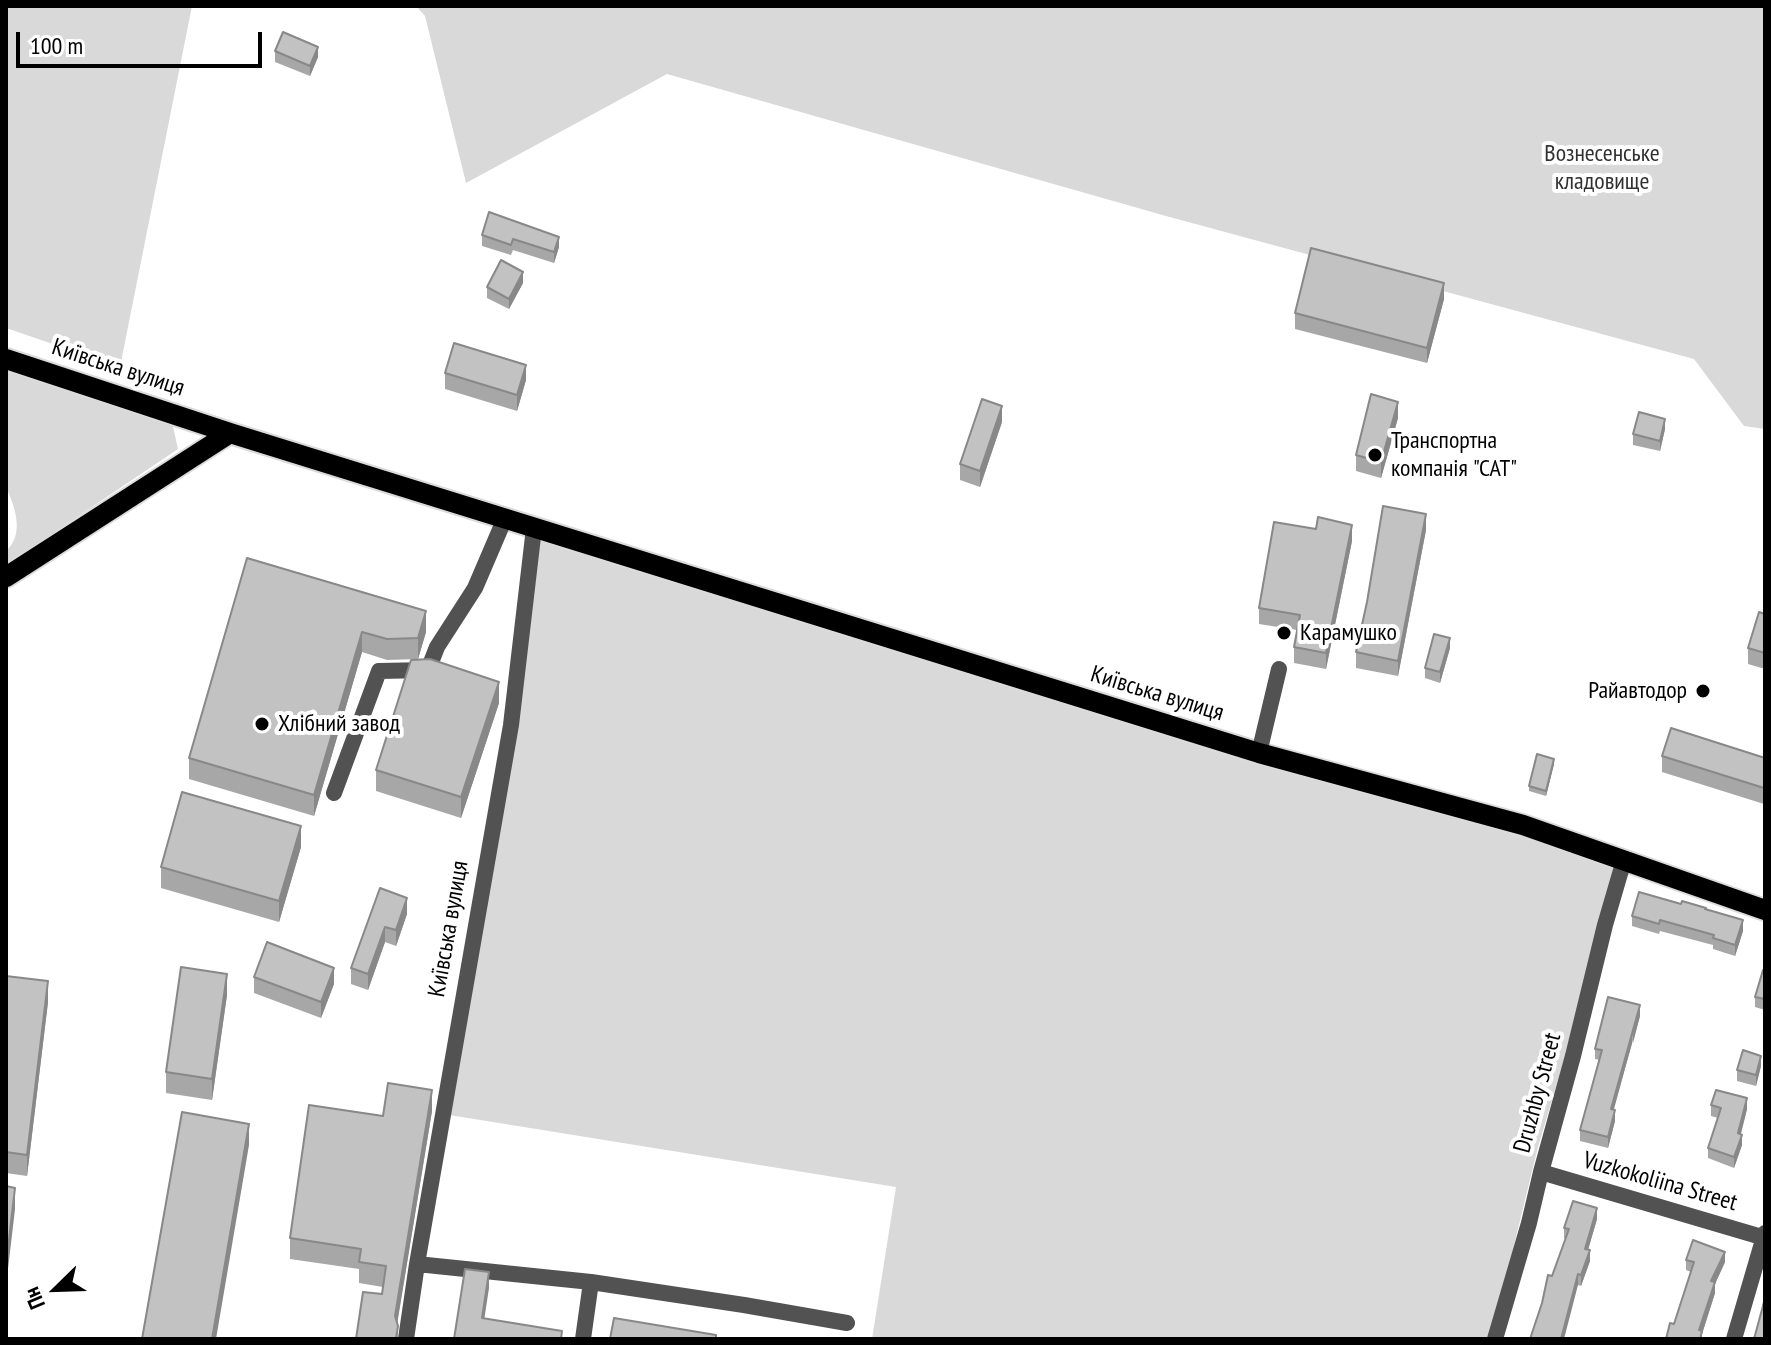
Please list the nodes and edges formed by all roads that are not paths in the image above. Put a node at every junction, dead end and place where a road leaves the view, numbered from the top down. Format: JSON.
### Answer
{"nodes":[{"id":1,"x":6,"y":359,"type":"edge"},
{"id":2,"x":230,"y":433,"type":"junction"},
{"id":3,"x":505,"y":518,"type":"junction"},
{"id":4,"x":534,"y":528,"type":"junction"},
{"id":5,"x":6,"y":577,"type":"edge"},
{"id":6,"x":1279,"y":669,"type":"dead end"},
{"id":7,"x":1259,"y":753,"type":"junction"},
{"id":8,"x":334,"y":793,"type":"dead end"},
{"id":9,"x":1624,"y":860,"type":"junction"},
{"id":10,"x":1765,"y":910,"type":"edge"},
{"id":11,"x":1541,"y":1172,"type":"junction"},
{"id":12,"x":1765,"y":1236,"type":"edge"},
{"id":13,"x":417,"y":1264,"type":"junction"},
{"id":14,"x":591,"y":1282,"type":"junction"},
{"id":15,"x":847,"y":1323,"type":"dead end"},
{"id":16,"x":406,"y":1339,"type":"edge"},
{"id":17,"x":583,"y":1339,"type":"edge"},
{"id":18,"x":1495,"y":1339,"type":"edge"},
{"id":19,"x":1734,"y":1339,"type":"edge"}],
"edges":[{"from":1,"to":2,"type":"main road","name":"Київська вулиця"},
{"from":2,"to":3,"type":"main road","name":"Київська вулиця"},
{"from":2,"to":5,"type":"main road"},
{"from":3,"to":4,"type":"main road","name":"Київська вулиця"},
{"from":3,"to":8,"type":"street"},
{"from":4,"to":7,"type":"main road","name":"Київська вулиця"},
{"from":4,"to":13,"type":"street","name":"Київська вулиця"},
{"from":6,"to":7,"type":"street"},
{"from":7,"to":9,"type":"main road","name":"Київська вулиця"},
{"from":9,"to":10,"type":"main road","name":"Київська вулиця"},
{"from":9,"to":11,"type":"street","name":"Druzhby Street"},
{"from":11,"to":12,"type":"street","name":"Vuzkokoliina Street"},
{"from":11,"to":18,"type":"street","name":"Druzhby Street"},
{"from":12,"to":19,"type":"street"},
{"from":13,"to":14,"type":"street"},
{"from":13,"to":16,"type":"street","name":"Київська вулиця"},
{"from":14,"to":15,"type":"street"},
{"from":14,"to":17,"type":"street"}]}
